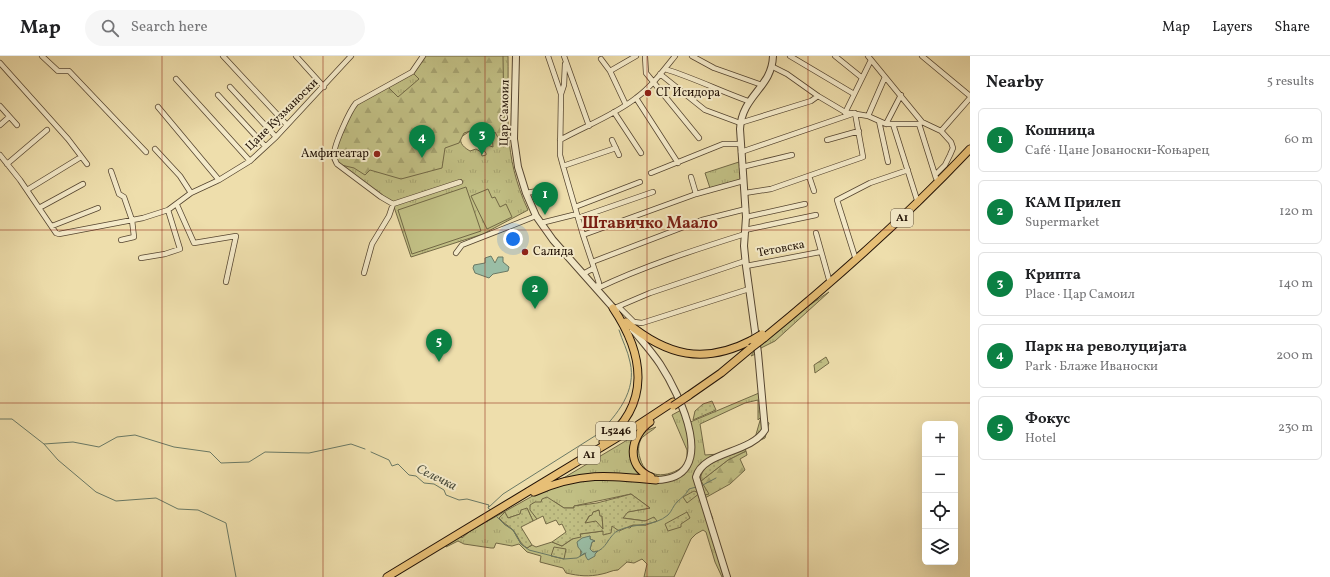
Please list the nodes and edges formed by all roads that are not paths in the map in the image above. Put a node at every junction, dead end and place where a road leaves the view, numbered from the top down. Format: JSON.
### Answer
{"nodes":[{"id":1,"x":42,"y":56,"type":"edge"},
{"id":2,"x":223,"y":56,"type":"edge"},
{"id":3,"x":296,"y":56,"type":"edge"},
{"id":4,"x":422,"y":56,"type":"edge"},
{"id":5,"x":516,"y":56,"type":"edge"},
{"id":6,"x":548,"y":56,"type":"edge"},
{"id":7,"x":636,"y":56,"type":"edge"},
{"id":8,"x":645,"y":56,"type":"edge"},
{"id":9,"x":676,"y":56,"type":"edge"},
{"id":10,"x":692,"y":56,"type":"edge"},
{"id":11,"x":773,"y":56,"type":"edge"},
{"id":12,"x":790,"y":56,"type":"edge"},
{"id":13,"x":835,"y":56,"type":"edge"},
{"id":14,"x":922,"y":56,"type":"edge"},
{"id":15,"x":350,"y":57,"type":"edge"},
{"id":16,"x":564,"y":58,"type":"edge"},
{"id":17,"x":870,"y":58,"type":"edge"},
{"id":18,"x":601,"y":59,"type":"dead end"},
{"id":19,"x":0,"y":62,"type":"edge"},
{"id":20,"x":773,"y":67,"type":"junction"},
{"id":21,"x":665,"y":69,"type":"junction"},
{"id":22,"x":610,"y":71,"type":"junction"},
{"id":23,"x":660,"y":74,"type":"junction"},
{"id":24,"x":862,"y":77,"type":"junction"},
{"id":25,"x":885,"y":77,"type":"junction"},
{"id":26,"x":176,"y":79,"type":"dead end"},
{"id":27,"x":654,"y":82,"type":"junction"},
{"id":28,"x":762,"y":85,"type":"junction"},
{"id":29,"x":230,"y":87,"type":"dead end"},
{"id":30,"x":324,"y":87,"type":"junction"},
{"id":31,"x":560,"y":94,"type":"junction"},
{"id":32,"x":854,"y":94,"type":"junction"},
{"id":33,"x":901,"y":95,"type":"junction"},
{"id":34,"x":218,"y":96,"type":"dead end"},
{"id":35,"x":818,"y":96,"type":"junction"},
{"id":36,"x":970,"y":97,"type":"edge"},
{"id":37,"x":636,"y":98,"type":"junction"},
{"id":38,"x":748,"y":101,"type":"junction"},
{"id":39,"x":626,"y":105,"type":"junction"},
{"id":40,"x":0,"y":106,"type":"edge"},
{"id":41,"x":158,"y":107,"type":"dead end"},
{"id":42,"x":614,"y":112,"type":"junction"},
{"id":43,"x":845,"y":112,"type":"junction"},
{"id":44,"x":855,"y":114,"type":"junction"},
{"id":45,"x":868,"y":116,"type":"junction"},
{"id":46,"x":10,"y":117,"type":"junction"},
{"id":47,"x":843,"y":119,"type":"junction"},
{"id":48,"x":878,"y":121,"type":"junction"},
{"id":49,"x":740,"y":123,"type":"junction"},
{"id":50,"x":920,"y":123,"type":"junction"},
{"id":51,"x":886,"y":124,"type":"junction"},
{"id":52,"x":892,"y":124,"type":"junction"},
{"id":53,"x":0,"y":125,"type":"edge"},
{"id":54,"x":17,"y":125,"type":"dead end"},
{"id":55,"x":287,"y":125,"type":"junction"},
{"id":56,"x":589,"y":126,"type":"junction"},
{"id":57,"x":47,"y":130,"type":"dead end"},
{"id":58,"x":859,"y":131,"type":"junction"},
{"id":59,"x":941,"y":131,"type":"junction"},
{"id":60,"x":276,"y":137,"type":"junction"},
{"id":61,"x":699,"y":138,"type":"dead end"},
{"id":62,"x":560,"y":140,"type":"junction"},
{"id":63,"x":612,"y":140,"type":"dead end"},
{"id":64,"x":827,"y":140,"type":"dead end"},
{"id":65,"x":740,"y":144,"type":"junction"},
{"id":66,"x":265,"y":146,"type":"junction"},
{"id":67,"x":616,"y":148,"type":"junction"},
{"id":68,"x":155,"y":149,"type":"dead end"},
{"id":69,"x":970,"y":149,"type":"edge"},
{"id":70,"x":146,"y":152,"type":"dead end"},
{"id":71,"x":741,"y":152,"type":"junction"},
{"id":72,"x":641,"y":153,"type":"dead end"},
{"id":73,"x":0,"y":155,"type":"edge"},
{"id":74,"x":619,"y":155,"type":"dead end"},
{"id":75,"x":792,"y":155,"type":"dead end"},
{"id":76,"x":81,"y":157,"type":"junction"},
{"id":77,"x":250,"y":161,"type":"junction"},
{"id":78,"x":888,"y":162,"type":"dead end"},
{"id":79,"x":678,"y":163,"type":"junction"},
{"id":80,"x":7,"y":164,"type":"junction"},
{"id":81,"x":87,"y":164,"type":"dead end"},
{"id":82,"x":563,"y":166,"type":"junction"},
{"id":83,"x":742,"y":167,"type":"junction"},
{"id":84,"x":908,"y":170,"type":"junction"},
{"id":85,"x":111,"y":171,"type":"dead end"},
{"id":86,"x":651,"y":173,"type":"dead end"},
{"id":87,"x":935,"y":175,"type":"junction"},
{"id":88,"x":809,"y":176,"type":"junction"},
{"id":89,"x":691,"y":177,"type":"dead end"},
{"id":90,"x":219,"y":180,"type":"junction"},
{"id":91,"x":743,"y":181,"type":"junction"},
{"id":92,"x":460,"y":182,"type":"dead end"},
{"id":93,"x":640,"y":182,"type":"dead end"},
{"id":94,"x":938,"y":183,"type":"junction"},
{"id":95,"x":83,"y":184,"type":"dead end"},
{"id":96,"x":549,"y":189,"type":"dead end"},
{"id":97,"x":27,"y":190,"type":"junction"},
{"id":98,"x":814,"y":191,"type":"dead end"},
{"id":99,"x":653,"y":192,"type":"dead end"},
{"id":100,"x":191,"y":193,"type":"junction"},
{"id":101,"x":526,"y":193,"type":"junction"},
{"id":102,"x":744,"y":193,"type":"junction"},
{"id":103,"x":696,"y":194,"type":"junction"},
{"id":104,"x":918,"y":203,"type":"junction"},
{"id":105,"x":393,"y":204,"type":"junction"},
{"id":106,"x":805,"y":204,"type":"dead end"},
{"id":107,"x":177,"y":205,"type":"junction"},
{"id":108,"x":575,"y":207,"type":"junction"},
{"id":109,"x":39,"y":208,"type":"junction"},
{"id":110,"x":98,"y":208,"type":"dead end"},
{"id":111,"x":746,"y":209,"type":"junction"},
{"id":112,"x":168,"y":210,"type":"junction"},
{"id":113,"x":816,"y":215,"type":"dead end"},
{"id":114,"x":536,"y":216,"type":"junction"},
{"id":115,"x":578,"y":216,"type":"junction"},
{"id":116,"x":746,"y":217,"type":"junction"},
{"id":117,"x":132,"y":220,"type":"junction"},
{"id":118,"x":541,"y":223,"type":"junction"},
{"id":119,"x":52,"y":226,"type":"junction"},
{"id":120,"x":745,"y":232,"type":"junction"},
{"id":121,"x":816,"y":233,"type":"dead end"},
{"id":122,"x":583,"y":235,"type":"junction"},
{"id":123,"x":121,"y":240,"type":"dead end"},
{"id":124,"x":820,"y":252,"type":"junction"},
{"id":125,"x":456,"y":253,"type":"dead end"},
{"id":126,"x":141,"y":258,"type":"dead end"},
{"id":127,"x":856,"y":260,"type":"junction"},
{"id":128,"x":592,"y":262,"type":"junction"},
{"id":129,"x":746,"y":263,"type":"junction"},
{"id":130,"x":594,"y":268,"type":"junction"},
{"id":131,"x":364,"y":273,"type":"dead end"},
{"id":132,"x":583,"y":274,"type":"junction"},
{"id":133,"x":226,"y":282,"type":"dead end"},
{"id":134,"x":830,"y":283,"type":"junction"},
{"id":135,"x":596,"y":289,"type":"junction"},
{"id":136,"x":749,"y":289,"type":"junction"},
{"id":137,"x":616,"y":307,"type":"junction"},
{"id":138,"x":626,"y":322,"type":"junction"},
{"id":139,"x":760,"y":335,"type":"junction"},
{"id":140,"x":673,"y":404,"type":"junction"},
{"id":141,"x":656,"y":480,"type":"junction"},
{"id":142,"x":505,"y":507,"type":"junction"},
{"id":143,"x":387,"y":577,"type":"edge"},
{"id":144,"x":727,"y":577,"type":"edge"}],
"edges":[{"from":1,"to":70,"type":"street"},
{"from":2,"to":55,"type":"street"},
{"from":3,"to":30,"type":"street"},
{"from":4,"to":105,"type":"street"},
{"from":5,"to":101,"type":"street","name":"Цар Самоил","number":"L5246"},
{"from":6,"to":31,"type":"street"},
{"from":7,"to":22,"type":"street"},
{"from":8,"to":27,"type":"street"},
{"from":9,"to":21,"type":"street"},
{"from":10,"to":28,"type":"street"},
{"from":11,"to":20,"type":"street"},
{"from":12,"to":32,"type":"street"},
{"from":13,"to":24,"type":"street"},
{"from":14,"to":36,"type":"street"},
{"from":15,"to":30,"type":"street","name":"Цане Кузманоски"},
{"from":16,"to":31,"type":"street"},
{"from":16,"to":56,"type":"street"},
{"from":17,"to":24,"type":"street"},
{"from":17,"to":25,"type":"street"},
{"from":18,"to":22,"type":"street"},
{"from":19,"to":76,"type":"street"},
{"from":20,"to":28,"type":"street"},
{"from":20,"to":35,"type":"street"},
{"from":21,"to":23,"type":"street"},
{"from":21,"to":38,"type":"street"},
{"from":22,"to":39,"type":"street"},
{"from":23,"to":27,"type":"street"},
{"from":23,"to":49,"type":"street"},
{"from":24,"to":32,"type":"street"},
{"from":25,"to":33,"type":"street"},
{"from":25,"to":45,"type":"street"},
{"from":26,"to":77,"type":"street"},
{"from":27,"to":37,"type":"street"},
{"from":27,"to":61,"type":"street"},
{"from":28,"to":38,"type":"street"},
{"from":29,"to":60,"type":"street"},
{"from":30,"to":55,"type":"street","name":"Цане Кузманоски"},
{"from":31,"to":62,"type":"street"},
{"from":32,"to":43,"type":"street"},
{"from":33,"to":50,"type":"street"},
{"from":33,"to":51,"type":"street"},
{"from":34,"to":66,"type":"street"},
{"from":35,"to":43,"type":"street"},
{"from":35,"to":49,"type":"street"},
{"from":36,"to":59,"type":"street"},
{"from":37,"to":39,"type":"street"},
{"from":37,"to":79,"type":"street"},
{"from":38,"to":49,"type":"street"},
{"from":39,"to":42,"type":"street"},
{"from":40,"to":46,"type":"street"},
{"from":41,"to":90,"type":"street"},
{"from":42,"to":56,"type":"street"},
{"from":42,"to":72,"type":"street"},
{"from":43,"to":44,"type":"street"},
{"from":43,"to":47,"type":"street"},
{"from":44,"to":45,"type":"street"},
{"from":44,"to":47,"type":"street"},
{"from":44,"to":58,"type":"street"},
{"from":45,"to":48,"type":"street"},
{"from":46,"to":53,"type":"street"},
{"from":46,"to":54,"type":"street"},
{"from":47,"to":71,"type":"street"},
{"from":48,"to":51,"type":"street"},
{"from":48,"to":78,"type":"street"},
{"from":49,"to":65,"type":"street"},
{"from":50,"to":52,"type":"street"},
{"from":50,"to":59,"type":"street"},
{"from":50,"to":87,"type":"street"},
{"from":51,"to":52,"type":"street"},
{"from":52,"to":84,"type":"street"},
{"from":55,"to":60,"type":"street","name":"Цане Кузманоски"},
{"from":56,"to":62,"type":"street"},
{"from":57,"to":80,"type":"street"},
{"from":58,"to":64,"type":"street"},
{"from":58,"to":88,"type":"street"},
{"from":59,"to":87,"type":"street"},
{"from":60,"to":66,"type":"street","name":"Цане Кузманоски"},
{"from":62,"to":82,"type":"street"},
{"from":63,"to":67,"type":"street"},
{"from":65,"to":71,"type":"street"},
{"from":65,"to":79,"type":"street"},
{"from":66,"to":77,"type":"street","name":"Цане Кузманоски"},
{"from":67,"to":74,"type":"street"},
{"from":67,"to":82,"type":"street"},
{"from":68,"to":100,"type":"street"},
{"from":69,"to":94,"type":"main road","number":"A1"},
{"from":71,"to":83,"type":"street"},
{"from":73,"to":80,"type":"street"},
{"from":75,"to":83,"type":"street"},
{"from":76,"to":81,"type":"street"},
{"from":76,"to":97,"type":"street"},
{"from":77,"to":90,"type":"street","name":"Цане Кузманоски"},
{"from":79,"to":86,"type":"street"},
{"from":80,"to":97,"type":"street"},
{"from":82,"to":108,"type":"street"},
{"from":83,"to":91,"type":"street"},
{"from":84,"to":104,"type":"street"},
{"from":84,"to":127,"type":"street"},
{"from":85,"to":117,"type":"street"},
{"from":87,"to":94,"type":"street"},
{"from":88,"to":98,"type":"street"},
{"from":88,"to":102,"type":"street"},
{"from":89,"to":103,"type":"street"},
{"from":90,"to":100,"type":"street","name":"Цане Кузманоски"},
{"from":91,"to":102,"type":"street"},
{"from":91,"to":103,"type":"street"},
{"from":92,"to":105,"type":"street"},
{"from":93,"to":108,"type":"street"},
{"from":94,"to":104,"type":"main road","number":"A1"},
{"from":95,"to":109,"type":"street"},
{"from":96,"to":101,"type":"street"},
{"from":97,"to":109,"type":"street"},
{"from":99,"to":115,"type":"street"},
{"from":100,"to":107,"type":"street","name":"Цане Кузманоски"},
{"from":101,"to":114,"type":"street","name":"Цар Самоил","number":"L5246"},
{"from":102,"to":111,"type":"street"},
{"from":103,"to":122,"type":"street"},
{"from":104,"to":127,"type":"main road","number":"A1"},
{"from":105,"to":131,"type":"street"},
{"from":106,"to":116,"type":"street"},
{"from":107,"to":112,"type":"street","name":"Цане Кузманоски"},
{"from":107,"to":133,"type":"street"},
{"from":108,"to":115,"type":"street"},
{"from":109,"to":119,"type":"street"},
{"from":110,"to":119,"type":"street"},
{"from":111,"to":116,"type":"street"},
{"from":111,"to":128,"type":"street"},
{"from":112,"to":117,"type":"street","name":"Цане Кузманоски"},
{"from":112,"to":126,"type":"street"},
{"from":113,"to":120,"type":"street"},
{"from":114,"to":118,"type":"street","name":"Цар Самоил","number":"L5246"},
{"from":114,"to":125,"type":"street"},
{"from":115,"to":118,"type":"street"},
{"from":115,"to":122,"type":"street"},
{"from":116,"to":120,"type":"street"},
{"from":117,"to":119,"type":"street","name":"Цане Кузманоски"},
{"from":117,"to":123,"type":"street"},
{"from":118,"to":132,"type":"street","name":"Цар Самоил","number":"L5246"},
{"from":120,"to":129,"type":"street"},
{"from":120,"to":135,"type":"street"},
{"from":121,"to":124,"type":"street","name":"Тетовска"},
{"from":122,"to":128,"type":"street"},
{"from":124,"to":129,"type":"street","name":"Тетовска"},
{"from":124,"to":134,"type":"street","name":"Тетовска"},
{"from":127,"to":134,"type":"main road","number":"A1"},
{"from":128,"to":130,"type":"street"},
{"from":129,"to":136,"type":"street"},
{"from":129,"to":137,"type":"street","name":"Тетовска"},
{"from":130,"to":132,"type":"street"},
{"from":130,"to":135,"type":"street"},
{"from":132,"to":135,"type":"street","name":"Цар Самоил","number":"L5246"},
{"from":134,"to":139,"type":"main road","number":"A1"},
{"from":135,"to":137,"type":"street","name":"Цар Самоил","number":"L5246"},
{"from":136,"to":137,"type":"street"},
{"from":136,"to":139,"type":"street"},
{"from":137,"to":138,"type":"street","number":"L5246"},
{"from":137,"to":142,"type":"main road","number":"L5246"},
{"from":138,"to":139,"type":"main road","number":"L5246","bridge":true},
{"from":138,"to":141,"type":"street","number":"L5246"},
{"from":139,"to":140,"type":"main road","number":"A1","bridge":true},
{"from":139,"to":144,"type":"street"},
{"from":140,"to":141,"type":"main road","number":"L5246"},
{"from":140,"to":142,"type":"main road","number":"A1"},
{"from":141,"to":142,"type":"main road","number":"L5246"},
{"from":142,"to":143,"type":"main road","number":"L5246"}]}
